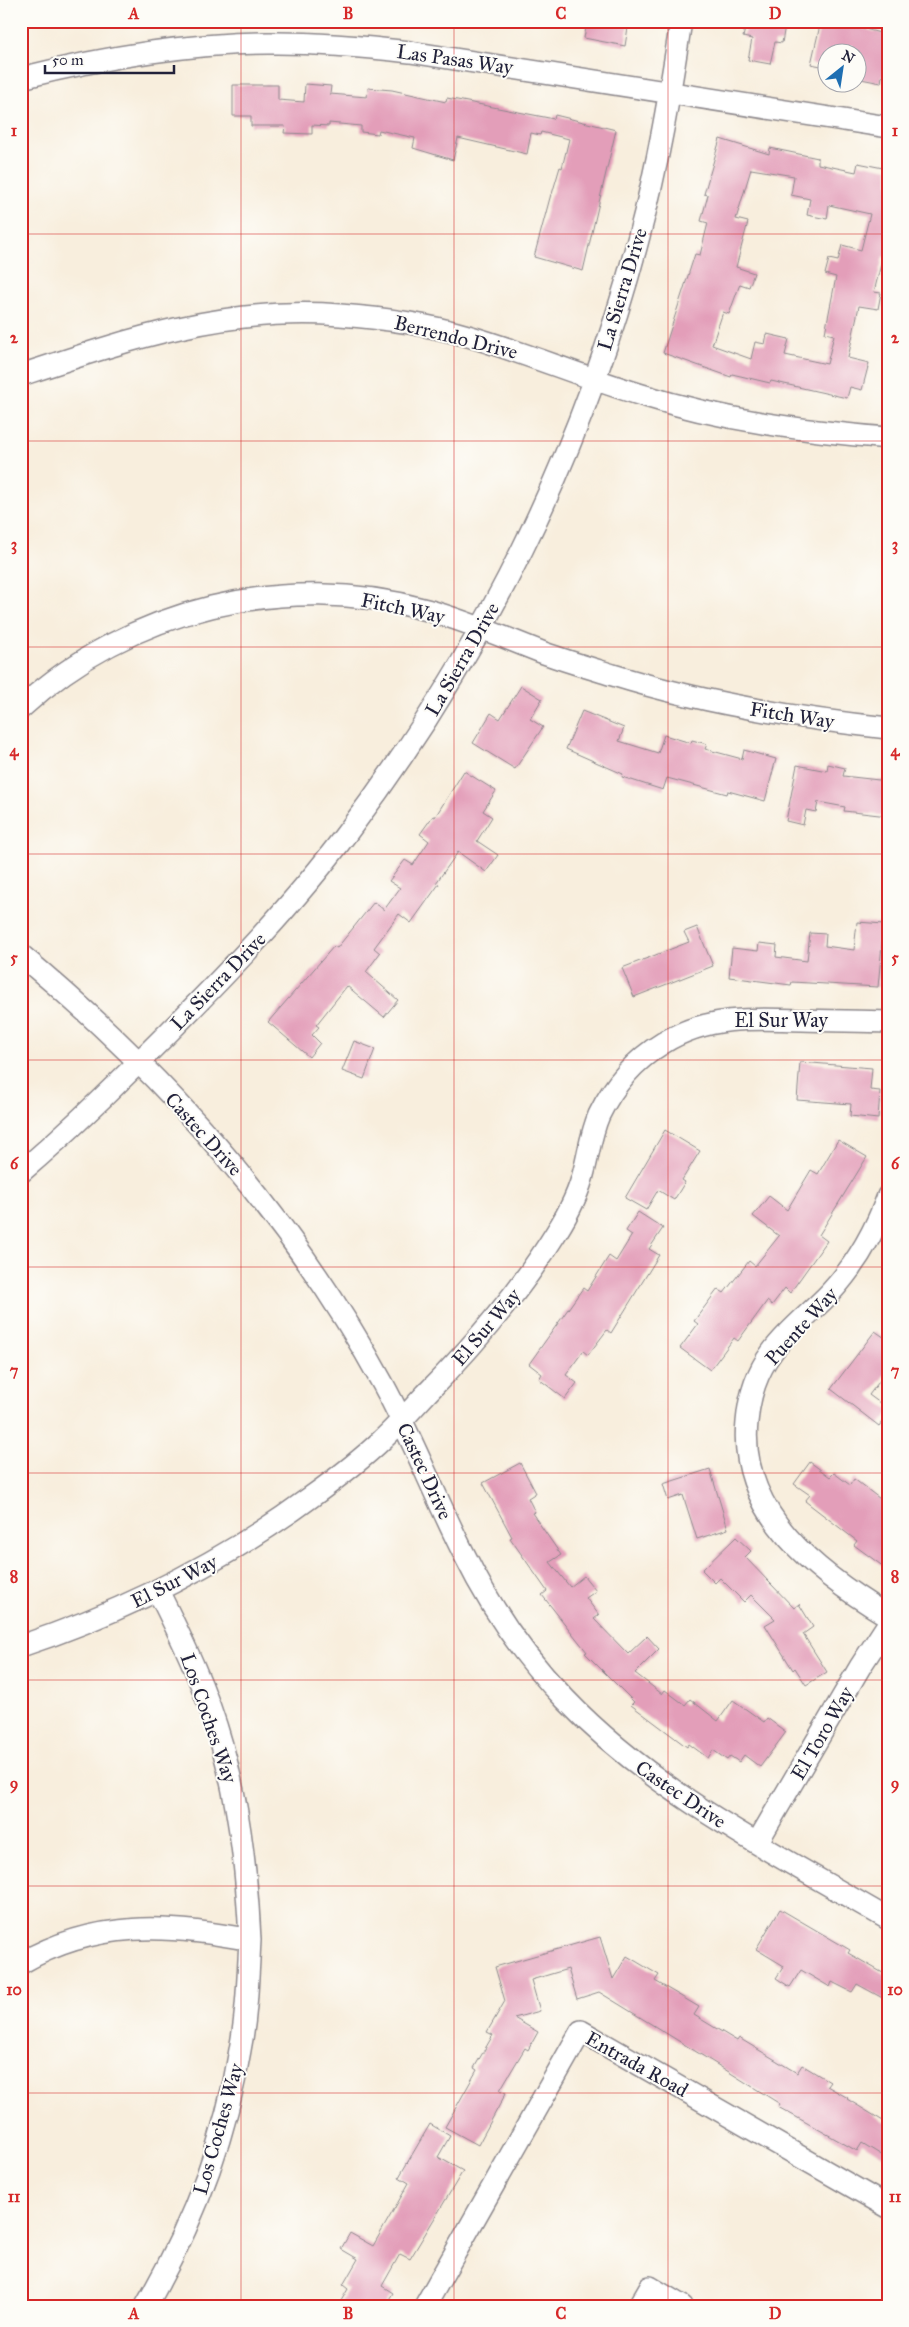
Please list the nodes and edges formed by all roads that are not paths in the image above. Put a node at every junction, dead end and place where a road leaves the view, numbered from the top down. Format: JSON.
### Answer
{"nodes":[{"id":1,"x":681,"y":21,"type":"edge"},
{"id":2,"x":21,"y":78,"type":"edge"},
{"id":3,"x":670,"y":92,"type":"junction"},
{"id":4,"x":888,"y":127,"type":"edge"},
{"id":5,"x":21,"y":375,"type":"edge"},
{"id":6,"x":595,"y":379,"type":"junction"},
{"id":7,"x":888,"y":438,"type":"edge"},
{"id":8,"x":481,"y":629,"type":"junction"},
{"id":9,"x":21,"y":708,"type":"edge"},
{"id":10,"x":888,"y":728,"type":"edge"},
{"id":11,"x":21,"y":955,"type":"edge"},
{"id":12,"x":888,"y":1022,"type":"edge"},
{"id":13,"x":139,"y":1062,"type":"junction"},
{"id":14,"x":21,"y":1172,"type":"edge"},
{"id":15,"x":888,"y":1196,"type":"edge"},
{"id":16,"x":401,"y":1419,"type":"junction"},
{"id":17,"x":158,"y":1591,"type":"junction"},
{"id":18,"x":888,"y":1616,"type":"edge"},
{"id":19,"x":888,"y":1624,"type":"edge"},
{"id":20,"x":21,"y":1646,"type":"edge"},
{"id":21,"x":757,"y":1843,"type":"junction"},
{"id":22,"x":888,"y":1918,"type":"edge"},
{"id":23,"x":250,"y":1940,"type":"junction"},
{"id":24,"x":21,"y":1962,"type":"edge"},
{"id":25,"x":888,"y":2207,"type":"edge"},
{"id":26,"x":146,"y":2306,"type":"edge"},
{"id":27,"x":425,"y":2306,"type":"edge"},
{"id":28,"x":639,"y":2306,"type":"edge"},
{"id":29,"x":682,"y":2306,"type":"edge"}],
"edges":[{"from":1,"to":3,"type":"street","name":"La Sierra Drive"},
{"from":2,"to":3,"type":"street","name":"Las Pasas Way"},
{"from":3,"to":4,"type":"street","name":"Las Pasas Way"},
{"from":3,"to":6,"type":"street","name":"La Sierra Drive"},
{"from":5,"to":6,"type":"street","name":"Berrendo Drive"},
{"from":6,"to":7,"type":"street","name":"Berrendo Drive"},
{"from":6,"to":8,"type":"street","name":"La Sierra Drive"},
{"from":8,"to":9,"type":"street","name":"Fitch Way"},
{"from":8,"to":10,"type":"street","name":"Fitch Way"},
{"from":8,"to":13,"type":"street","name":"La Sierra Drive"},
{"from":11,"to":13,"type":"street","name":"Castec Drive"},
{"from":12,"to":16,"type":"street","name":"El Sur Way"},
{"from":13,"to":14,"type":"street","name":"La Sierra Drive"},
{"from":13,"to":16,"type":"street","name":"Castec Drive"},
{"from":15,"to":18,"type":"street","name":"Puente Way"},
{"from":16,"to":17,"type":"street","name":"El Sur Way"},
{"from":16,"to":21,"type":"street","name":"Castec Drive"},
{"from":17,"to":20,"type":"street","name":"El Sur Way"},
{"from":17,"to":23,"type":"street","name":"Los Coches Way"},
{"from":19,"to":21,"type":"street","name":"El Toro Way"},
{"from":21,"to":22,"type":"street","name":"Castec Drive"},
{"from":23,"to":24,"type":"street"},
{"from":23,"to":26,"type":"street","name":"Los Coches Way"},
{"from":25,"to":27,"type":"street","name":"Entrada Road"},
{"from":28,"to":29,"type":"street"}]}
